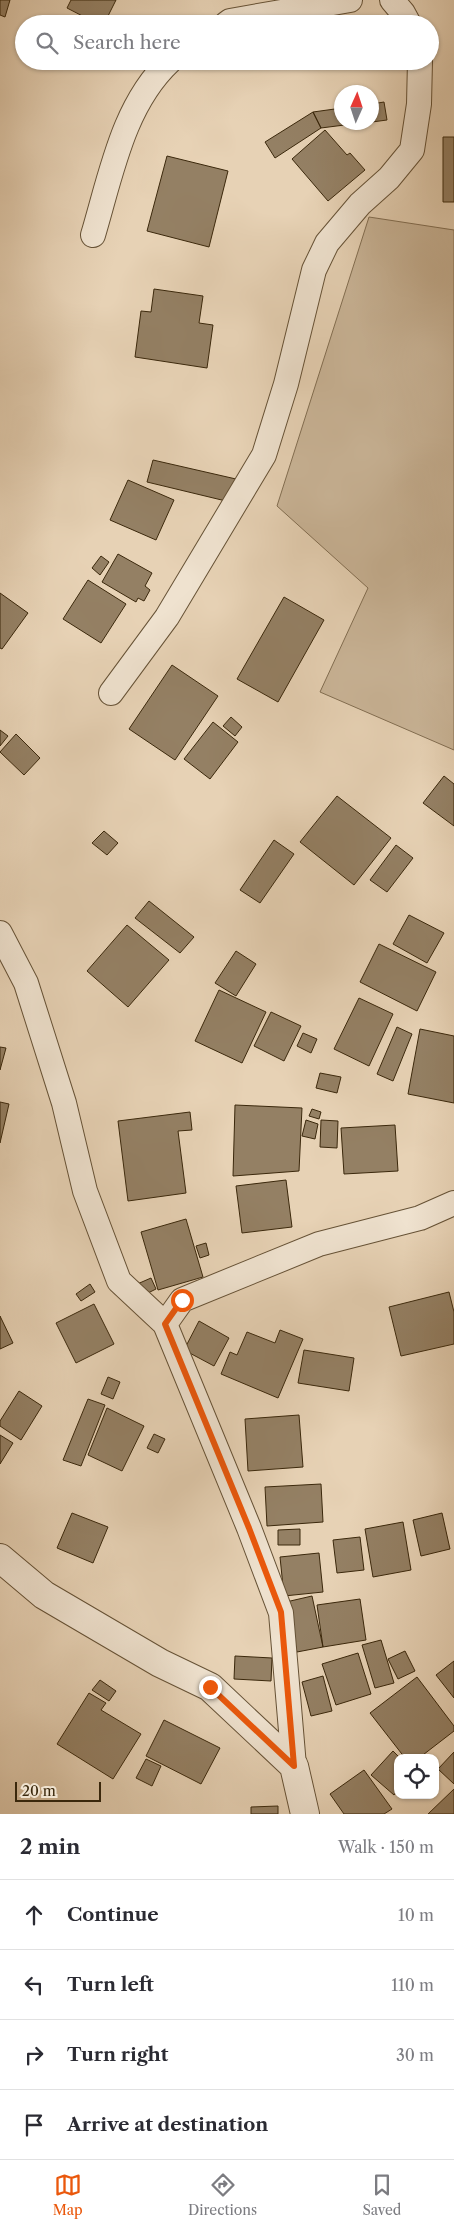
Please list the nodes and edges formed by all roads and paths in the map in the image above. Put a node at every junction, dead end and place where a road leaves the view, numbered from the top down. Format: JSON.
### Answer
{"nodes":[{"id":1,"x":350,"y":0,"type":"edge"},
{"id":2,"x":392,"y":0,"type":"edge"},
{"id":3,"x":264,"y":15,"type":"edge"},
{"id":4,"x":404,"y":15,"type":"edge"},
{"id":5,"x":160,"y":70,"type":"edge"},
{"id":6,"x":420,"y":70,"type":"edge"},
{"id":7,"x":93,"y":235,"type":"dead end"},
{"id":8,"x":111,"y":693,"type":"dead end"},
{"id":9,"x":0,"y":933,"type":"edge"},
{"id":10,"x":454,"y":1203,"type":"edge"},
{"id":11,"x":165,"y":1324,"type":"junction"},
{"id":12,"x":0,"y":1558,"type":"edge"},
{"id":13,"x":294,"y":1766,"type":"junction"},
{"id":14,"x":305,"y":1814,"type":"edge"}],
"edges":[{"from":1,"to":3,"type":"street"},
{"from":2,"to":4,"type":"street"},
{"from":5,"to":7,"type":"street"},
{"from":6,"to":8,"type":"street"},
{"from":9,"to":11,"type":"street"},
{"from":10,"to":11,"type":"street"},
{"from":11,"to":13,"type":"street"},
{"from":12,"to":13,"type":"street"},
{"from":13,"to":14,"type":"street"}]}
